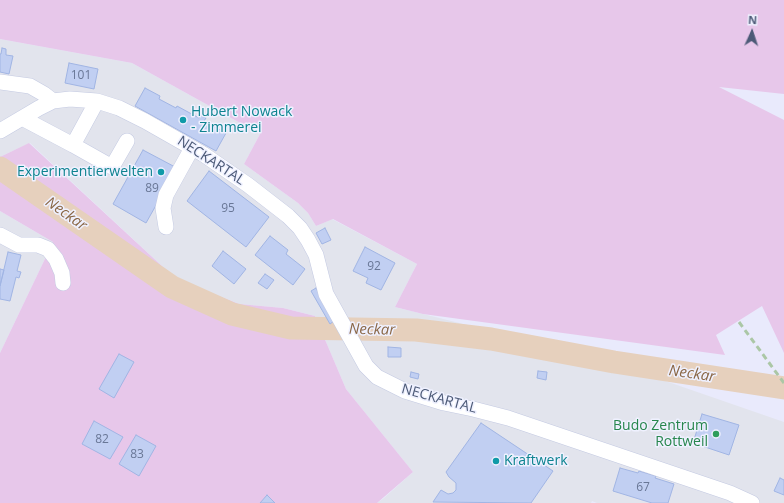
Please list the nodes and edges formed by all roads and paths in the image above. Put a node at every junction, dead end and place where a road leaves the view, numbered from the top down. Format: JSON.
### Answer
{"nodes":[{"id":1,"x":0,"y":82,"type":"edge"},
{"id":2,"x":53,"y":101,"type":"junction"},
{"id":3,"x":97,"y":101,"type":"junction"},
{"id":4,"x":22,"y":118,"type":"junction"},
{"id":5,"x":3,"y":129,"type":"edge"},
{"id":6,"x":127,"y":141,"type":"dead end"},
{"id":7,"x":73,"y":145,"type":"junction"},
{"id":8,"x":192,"y":148,"type":"junction"},
{"id":9,"x":166,"y":227,"type":"dead end"},
{"id":10,"x":0,"y":234,"type":"edge"},
{"id":11,"x":63,"y":283,"type":"dead end"},
{"id":12,"x":752,"y":503,"type":"edge"}],
"edges":[{"from":1,"to":2,"type":"street"},
{"from":2,"to":3,"type":"street","name":"NECKARTAL"},
{"from":2,"to":4,"type":"street","name":"NECKARTAL"},
{"from":3,"to":7,"type":"street"},
{"from":3,"to":8,"type":"street","name":"NECKARTAL"},
{"from":4,"to":5,"type":"street","name":"NECKARTAL"},
{"from":4,"to":7,"type":"street"},
{"from":6,"to":7,"type":"street"},
{"from":8,"to":9,"type":"street"},
{"from":8,"to":12,"type":"street","name":"NECKARTAL"},
{"from":10,"to":11,"type":"street"}]}
